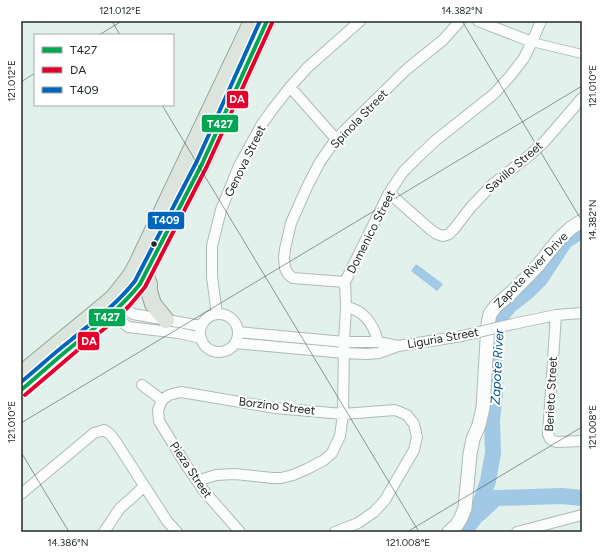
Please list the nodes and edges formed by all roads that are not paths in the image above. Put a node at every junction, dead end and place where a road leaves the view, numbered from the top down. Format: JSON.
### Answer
{"nodes":[{"id":1,"x":252,"y":21,"type":"edge"},
{"id":2,"x":267,"y":21,"type":"edge"},
{"id":3,"x":360,"y":21,"type":"edge"},
{"id":4,"x":460,"y":21,"type":"edge"},
{"id":5,"x":478,"y":21,"type":"edge"},
{"id":6,"x":541,"y":21,"type":"edge"},
{"id":7,"x":532,"y":42,"type":"junction"},
{"id":8,"x":582,"y":54,"type":"edge"},
{"id":9,"x":290,"y":87,"type":"junction"},
{"id":10,"x":582,"y":98,"type":"edge"},
{"id":11,"x":336,"y":139,"type":"junction"},
{"id":12,"x":389,"y":193,"type":"junction"},
{"id":13,"x":582,"y":222,"type":"edge"},
{"id":14,"x":146,"y":274,"type":"junction"},
{"id":15,"x":346,"y":282,"type":"junction"},
{"id":16,"x":113,"y":306,"type":"junction"},
{"id":17,"x":346,"y":308,"type":"junction"},
{"id":18,"x":582,"y":313,"type":"edge"},
{"id":19,"x":217,"y":314,"type":"junction"},
{"id":20,"x":556,"y":315,"type":"junction"},
{"id":21,"x":166,"y":320,"type":"junction"},
{"id":22,"x":201,"y":326,"type":"junction"},
{"id":23,"x":238,"y":332,"type":"junction"},
{"id":24,"x":201,"y":338,"type":"junction"},
{"id":25,"x":344,"y":342,"type":"junction"},
{"id":26,"x":378,"y":342,"type":"junction"},
{"id":27,"x":235,"y":343,"type":"junction"},
{"id":28,"x":398,"y":346,"type":"junction"},
{"id":29,"x":344,"y":353,"type":"junction"},
{"id":30,"x":21,"y":374,"type":"edge"},
{"id":31,"x":142,"y":385,"type":"dead end"},
{"id":32,"x":21,"y":390,"type":"edge"},
{"id":33,"x":162,"y":400,"type":"junction"},
{"id":34,"x":343,"y":414,"type":"junction"},
{"id":35,"x":582,"y":441,"type":"edge"},
{"id":36,"x":197,"y":481,"type":"junction"},
{"id":37,"x":144,"y":486,"type":"junction"},
{"id":38,"x":21,"y":494,"type":"edge"},
{"id":39,"x":582,"y":515,"type":"edge"},
{"id":40,"x":104,"y":532,"type":"edge"},
{"id":41,"x":177,"y":532,"type":"edge"},
{"id":42,"x":240,"y":532,"type":"edge"},
{"id":43,"x":335,"y":532,"type":"edge"},
{"id":44,"x":449,"y":532,"type":"edge"},
{"id":45,"x":517,"y":532,"type":"edge"}],
"edges":[{"from":1,"to":16,"type":"main road"},
{"from":2,"to":14,"type":"main road"},
{"from":3,"to":9,"type":"street","name":"Genova Street"},
{"from":4,"to":11,"type":"street","name":"Spinola Street"},
{"from":5,"to":7,"type":"street"},
{"from":6,"to":7,"type":"street","name":"Domenico Street"},
{"from":7,"to":8,"type":"street"},
{"from":7,"to":12,"type":"street","name":"Domenico Street"},
{"from":9,"to":11,"type":"street"},
{"from":9,"to":19,"type":"street","name":"Genova Street"},
{"from":10,"to":12,"type":"street","name":"Savillo Street"},
{"from":11,"to":15,"type":"street","name":"Spinola Street"},
{"from":12,"to":15,"type":"street","name":"Domenico Street"},
{"from":13,"to":44,"type":"street","name":"Zapote River Drive"},
{"from":14,"to":16,"type":"main road"},
{"from":14,"to":21,"type":"main road"},
{"from":15,"to":17,"type":"street","name":"Domenico Street"},
{"from":16,"to":21,"type":"street"},
{"from":16,"to":24,"type":"street"},
{"from":16,"to":30,"type":"main road"},
{"from":16,"to":32,"type":"main road"},
{"from":17,"to":25,"type":"street","name":"Domenico Street"},
{"from":17,"to":26,"type":"street"},
{"from":18,"to":20,"type":"street","name":"Liguria Street"},
{"from":19,"to":22,"type":"street"},
{"from":19,"to":23,"type":"street"},
{"from":20,"to":28,"type":"street","name":"Liguria Street","bridge":true},
{"from":20,"to":35,"type":"street","name":"Berieto Street"},
{"from":21,"to":22,"type":"street"},
{"from":22,"to":24,"type":"street"},
{"from":23,"to":25,"type":"street","name":"Liguria Street"},
{"from":23,"to":27,"type":"street"},
{"from":24,"to":27,"type":"street"},
{"from":25,"to":26,"type":"street","name":"Liguria Street"},
{"from":25,"to":29,"type":"street","name":"Domenico Street"},
{"from":26,"to":28,"type":"street","name":"Liguria Street"},
{"from":27,"to":29,"type":"street","name":"Liguria Street"},
{"from":28,"to":29,"type":"street","name":"Liguria Street"},
{"from":29,"to":34,"type":"street","name":"Domenico Street"},
{"from":31,"to":33,"type":"street"},
{"from":33,"to":34,"type":"street","name":"Borzino Street"},
{"from":33,"to":36,"type":"street","name":"Pieza Street"},
{"from":34,"to":36,"type":"street","name":"Domenico Street"},
{"from":34,"to":43,"type":"street","name":"Borzino Street"},
{"from":36,"to":42,"type":"street","name":"Pieza Street"},
{"from":37,"to":38,"type":"street"},
{"from":37,"to":40,"type":"street"},
{"from":37,"to":41,"type":"street"},
{"from":39,"to":45,"type":"street"}]}
